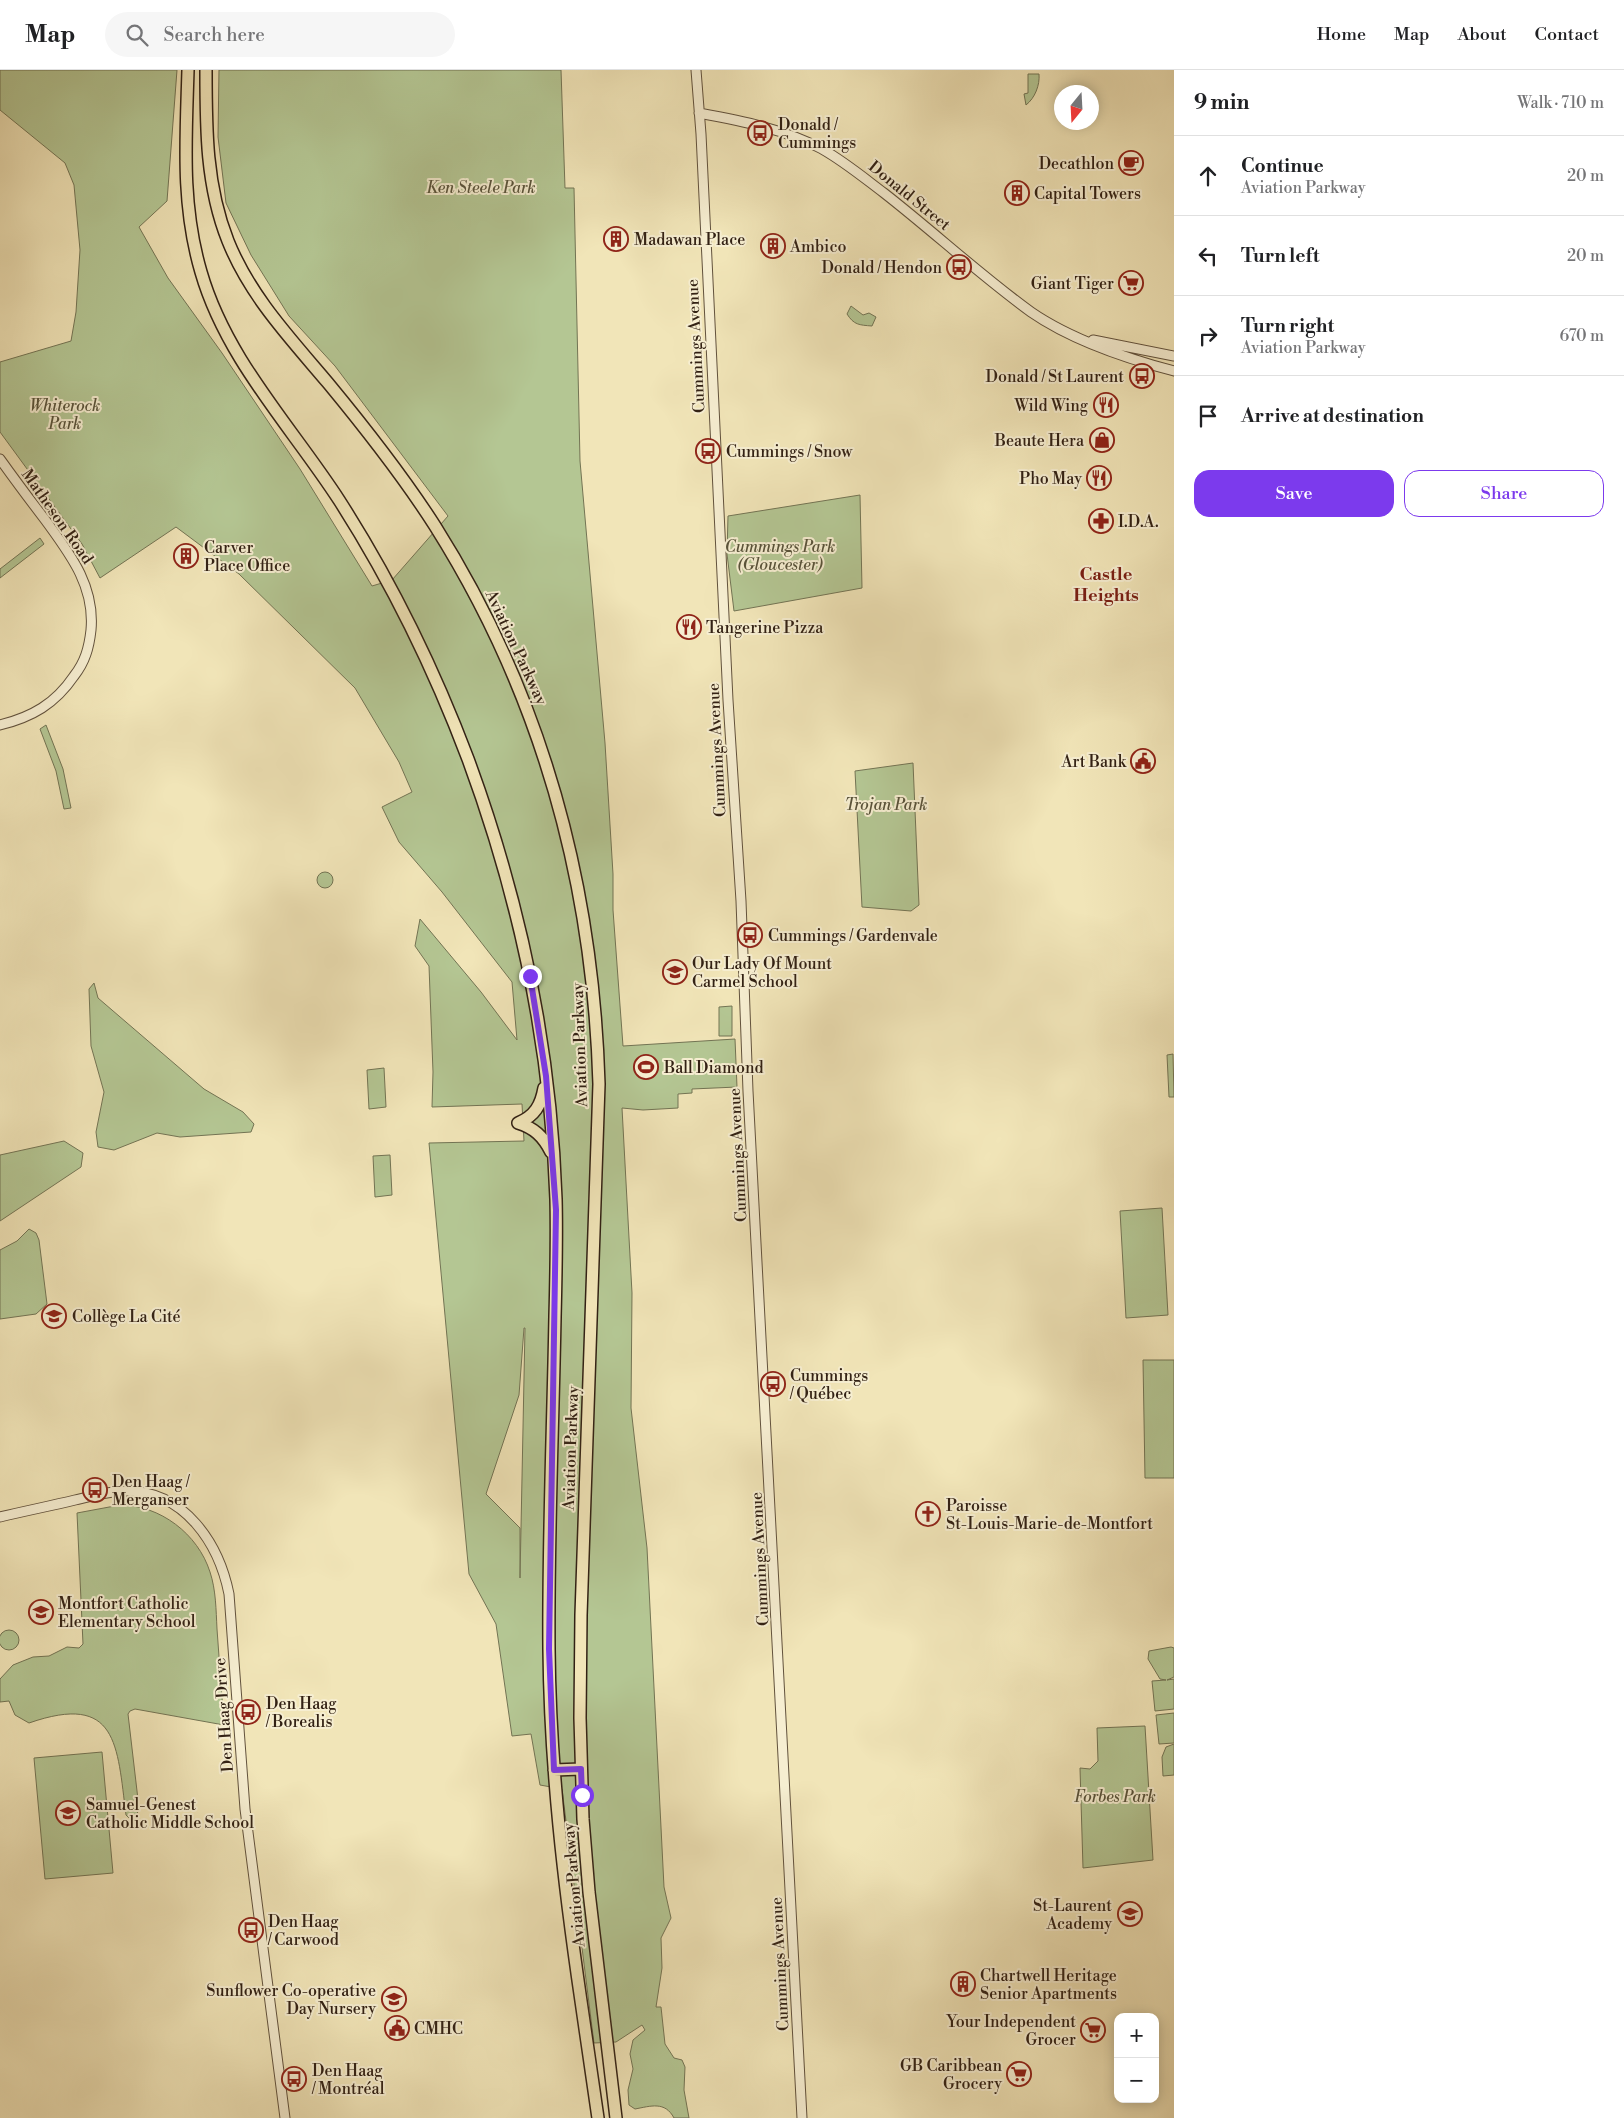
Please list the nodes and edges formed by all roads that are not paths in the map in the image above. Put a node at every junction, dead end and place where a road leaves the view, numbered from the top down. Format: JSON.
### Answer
{"nodes":[{"id":1,"x":188,"y":70,"type":"edge"},
{"id":2,"x":206,"y":70,"type":"edge"},
{"id":3,"x":696,"y":70,"type":"edge"},
{"id":4,"x":700,"y":113,"type":"junction"},
{"id":5,"x":1082,"y":338,"type":"junction"},
{"id":6,"x":1174,"y":356,"type":"edge"},
{"id":7,"x":1174,"y":371,"type":"edge"},
{"id":8,"x":0,"y":459,"type":"edge"},
{"id":9,"x":0,"y":725,"type":"edge"},
{"id":10,"x":546,"y":1076,"type":"junction"},
{"id":11,"x":554,"y":1160,"type":"junction"},
{"id":12,"x":0,"y":1517,"type":"edge"},
{"id":13,"x":581,"y":1769,"type":"junction"},
{"id":14,"x":554,"y":1770,"type":"junction"},
{"id":15,"x":285,"y":2118,"type":"edge"},
{"id":16,"x":598,"y":2118,"type":"edge"},
{"id":17,"x":616,"y":2118,"type":"edge"},
{"id":18,"x":802,"y":2118,"type":"edge"}],
"edges":[{"from":1,"to":10,"type":"main road","name":"Aviation Parkway"},
{"from":2,"to":13,"type":"main road","name":"Aviation Parkway"},
{"from":3,"to":4,"type":"street","name":"Cummings Avenue"},
{"from":4,"to":5,"type":"street","name":"Donald Street"},
{"from":4,"to":18,"type":"street","name":"Cummings Avenue"},
{"from":5,"to":6,"type":"street","name":"Donald Street"},
{"from":5,"to":7,"type":"street","name":"Donald Street"},
{"from":8,"to":9,"type":"street","name":"Matheson Road"},
{"from":10,"to":11,"type":"main road","name":"Aviation Parkway"},
{"from":10,"to":11,"type":"main road"},
{"from":11,"to":14,"type":"main road","name":"Aviation Parkway"},
{"from":12,"to":15,"type":"street","name":"Den Haag Drive"},
{"from":13,"to":14,"type":"main road"},
{"from":13,"to":17,"type":"main road","name":"Aviation Parkway"},
{"from":14,"to":16,"type":"main road","name":"Aviation Parkway"}]}
